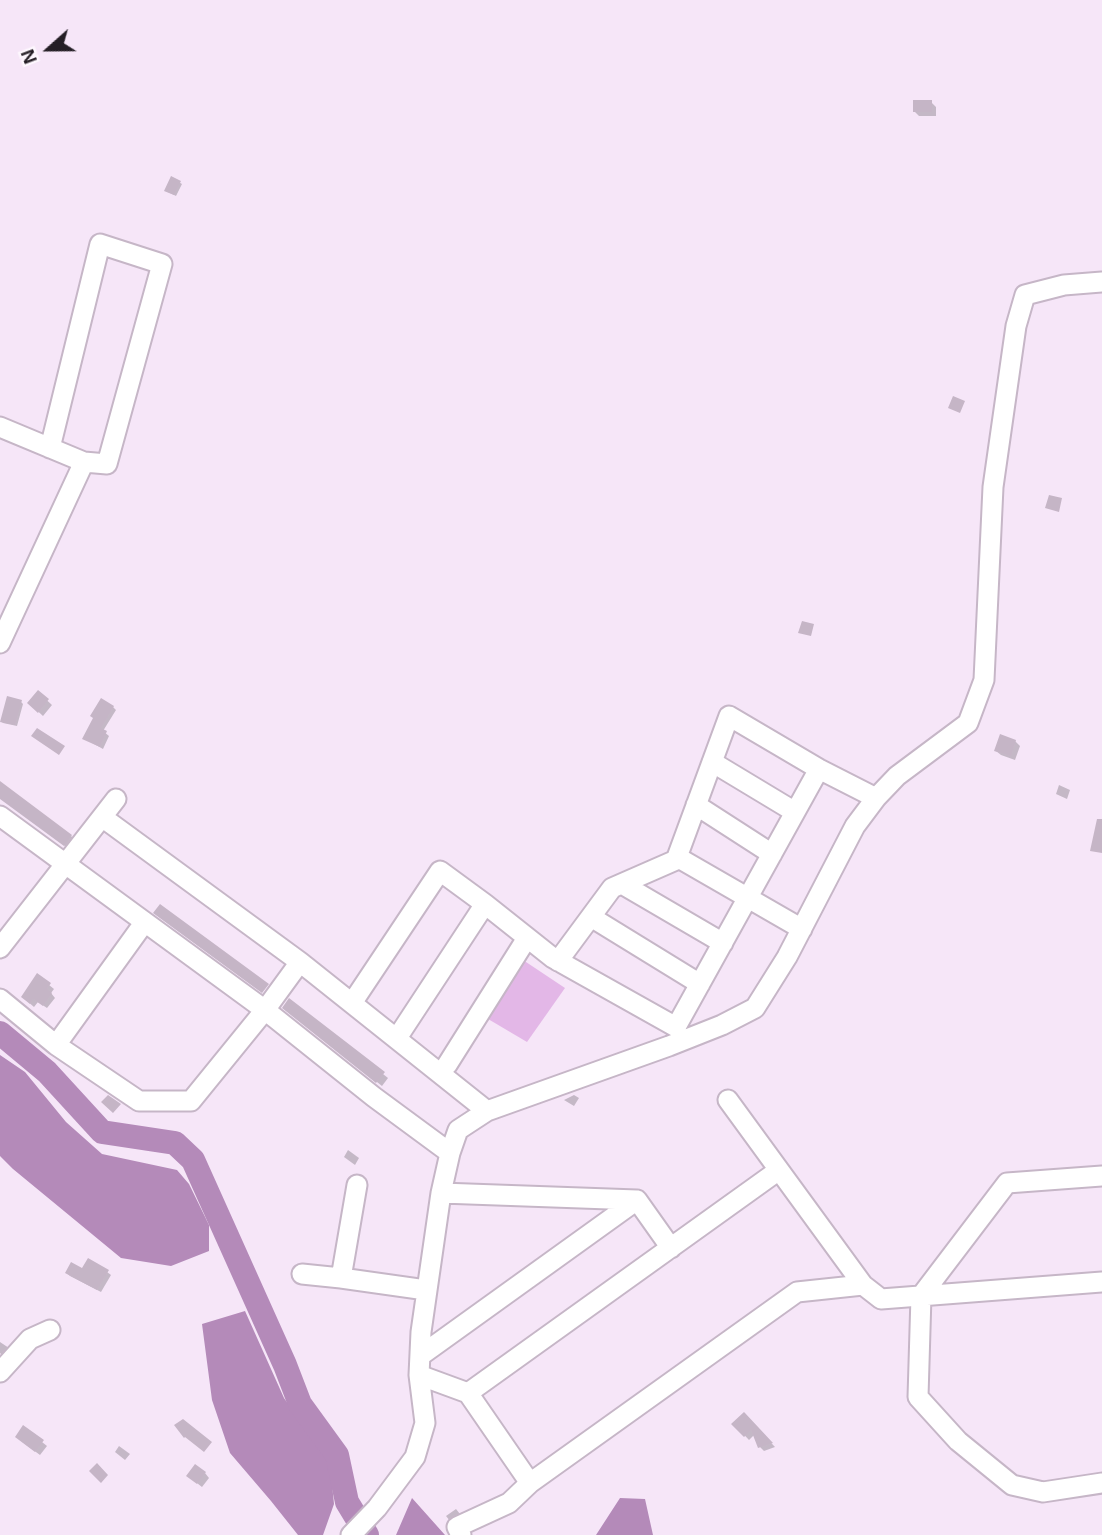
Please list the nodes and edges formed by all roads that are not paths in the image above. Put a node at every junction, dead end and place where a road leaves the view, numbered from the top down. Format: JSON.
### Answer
{"nodes":[{"id":1,"x":1102,"y":282,"type":"edge"},
{"id":2,"x":0,"y":427,"type":"edge"},
{"id":3,"x":50,"y":448,"type":"junction"},
{"id":4,"x":84,"y":462,"type":"junction"},
{"id":5,"x":0,"y":643,"type":"edge"},
{"id":6,"x":712,"y":762,"type":"junction"},
{"id":7,"x":819,"y":769,"type":"junction"},
{"id":8,"x":876,"y":798,"type":"junction"},
{"id":9,"x":116,"y":799,"type":"dead end"},
{"id":10,"x":696,"y":806,"type":"junction"},
{"id":11,"x":795,"y":812,"type":"junction"},
{"id":12,"x":0,"y":816,"type":"edge"},
{"id":13,"x":102,"y":817,"type":"junction"},
{"id":14,"x":772,"y":854,"type":"junction"},
{"id":15,"x":677,"y":857,"type":"junction"},
{"id":16,"x":65,"y":863,"type":"junction"},
{"id":17,"x":622,"y":884,"type":"junction"},
{"id":18,"x":747,"y":899,"type":"junction"},
{"id":19,"x":485,"y":904,"type":"junction"},
{"id":20,"x":591,"y":917,"type":"junction"},
{"id":21,"x":144,"y":923,"type":"junction"},
{"id":22,"x":802,"y":929,"type":"junction"},
{"id":23,"x":527,"y":938,"type":"junction"},
{"id":24,"x":723,"y":943,"type":"junction"},
{"id":25,"x":0,"y":948,"type":"edge"},
{"id":26,"x":558,"y":961,"type":"junction"},
{"id":27,"x":300,"y":962,"type":"junction"},
{"id":28,"x":700,"y":984,"type":"junction"},
{"id":29,"x":0,"y":999,"type":"edge"},
{"id":30,"x":352,"y":1003,"type":"junction"},
{"id":31,"x":265,"y":1010,"type":"junction"},
{"id":32,"x":397,"y":1038,"type":"junction"},
{"id":33,"x":56,"y":1045,"type":"junction"},
{"id":34,"x":447,"y":1065,"type":"dead end"},
{"id":35,"x":728,"y":1100,"type":"dead end"},
{"id":36,"x":487,"y":1111,"type":"junction"},
{"id":37,"x":450,"y":1153,"type":"junction"},
{"id":38,"x":779,"y":1170,"type":"junction"},
{"id":39,"x":1102,"y":1176,"type":"edge"},
{"id":40,"x":357,"y":1185,"type":"dead end"},
{"id":41,"x":441,"y":1193,"type":"junction"},
{"id":42,"x":638,"y":1200,"type":"junction"},
{"id":43,"x":671,"y":1248,"type":"junction"},
{"id":44,"x":302,"y":1274,"type":"dead end"},
{"id":45,"x":341,"y":1278,"type":"junction"},
{"id":46,"x":1102,"y":1282,"type":"edge"},
{"id":47,"x":863,"y":1285,"type":"junction"},
{"id":48,"x":426,"y":1290,"type":"junction"},
{"id":49,"x":921,"y":1296,"type":"junction"},
{"id":50,"x":50,"y":1331,"type":"dead end"},
{"id":51,"x":419,"y":1366,"type":"junction"},
{"id":52,"x":0,"y":1372,"type":"edge"},
{"id":53,"x":468,"y":1393,"type":"junction"},
{"id":54,"x":530,"y":1483,"type":"junction"},
{"id":55,"x":1102,"y":1483,"type":"edge"},
{"id":56,"x":351,"y":1535,"type":"edge"},
{"id":57,"x":461,"y":1535,"type":"edge"}],
"edges":[{"from":1,"to":8,"type":"street"},
{"from":2,"to":3,"type":"street"},
{"from":3,"to":4,"type":"street"},
{"from":3,"to":4,"type":"street"},
{"from":4,"to":5,"type":"street"},
{"from":6,"to":7,"type":"street"},
{"from":6,"to":10,"type":"street"},
{"from":6,"to":11,"type":"street"},
{"from":7,"to":8,"type":"street"},
{"from":7,"to":11,"type":"street"},
{"from":8,"to":22,"type":"street"},
{"from":9,"to":13,"type":"street"},
{"from":10,"to":14,"type":"street"},
{"from":10,"to":15,"type":"street"},
{"from":11,"to":14,"type":"street"},
{"from":12,"to":16,"type":"street"},
{"from":13,"to":16,"type":"street"},
{"from":13,"to":27,"type":"street"},
{"from":14,"to":18,"type":"street"},
{"from":15,"to":17,"type":"street"},
{"from":15,"to":18,"type":"street"},
{"from":16,"to":21,"type":"street"},
{"from":16,"to":25,"type":"street"},
{"from":17,"to":20,"type":"street"},
{"from":17,"to":24,"type":"street"},
{"from":18,"to":22,"type":"street"},
{"from":18,"to":24,"type":"street"},
{"from":19,"to":23,"type":"street"},
{"from":19,"to":30,"type":"street"},
{"from":19,"to":32,"type":"street"},
{"from":20,"to":26,"type":"street"},
{"from":20,"to":28,"type":"street"},
{"from":21,"to":31,"type":"street"},
{"from":21,"to":33,"type":"street"},
{"from":22,"to":36,"type":"street"},
{"from":23,"to":26,"type":"street"},
{"from":23,"to":34,"type":"street"},
{"from":24,"to":28,"type":"street"},
{"from":26,"to":28,"type":"street"},
{"from":27,"to":30,"type":"street"},
{"from":27,"to":31,"type":"street"},
{"from":29,"to":33,"type":"street"},
{"from":30,"to":32,"type":"street"},
{"from":31,"to":33,"type":"street"},
{"from":31,"to":37,"type":"street"},
{"from":32,"to":36,"type":"street"},
{"from":35,"to":38,"type":"street"},
{"from":36,"to":37,"type":"street"},
{"from":37,"to":41,"type":"street"},
{"from":38,"to":43,"type":"street"},
{"from":38,"to":47,"type":"street"},
{"from":39,"to":49,"type":"street"},
{"from":40,"to":45,"type":"street"},
{"from":41,"to":42,"type":"street"},
{"from":41,"to":48,"type":"street"},
{"from":42,"to":43,"type":"street"},
{"from":42,"to":51,"type":"street"},
{"from":43,"to":53,"type":"street"},
{"from":44,"to":45,"type":"street"},
{"from":45,"to":48,"type":"street"},
{"from":46,"to":49,"type":"street"},
{"from":47,"to":49,"type":"street"},
{"from":47,"to":54,"type":"street"},
{"from":48,"to":51,"type":"street"},
{"from":49,"to":55,"type":"street"},
{"from":50,"to":52,"type":"street"},
{"from":51,"to":53,"type":"street"},
{"from":51,"to":56,"type":"street"},
{"from":53,"to":54,"type":"street"},
{"from":54,"to":57,"type":"street"}]}
